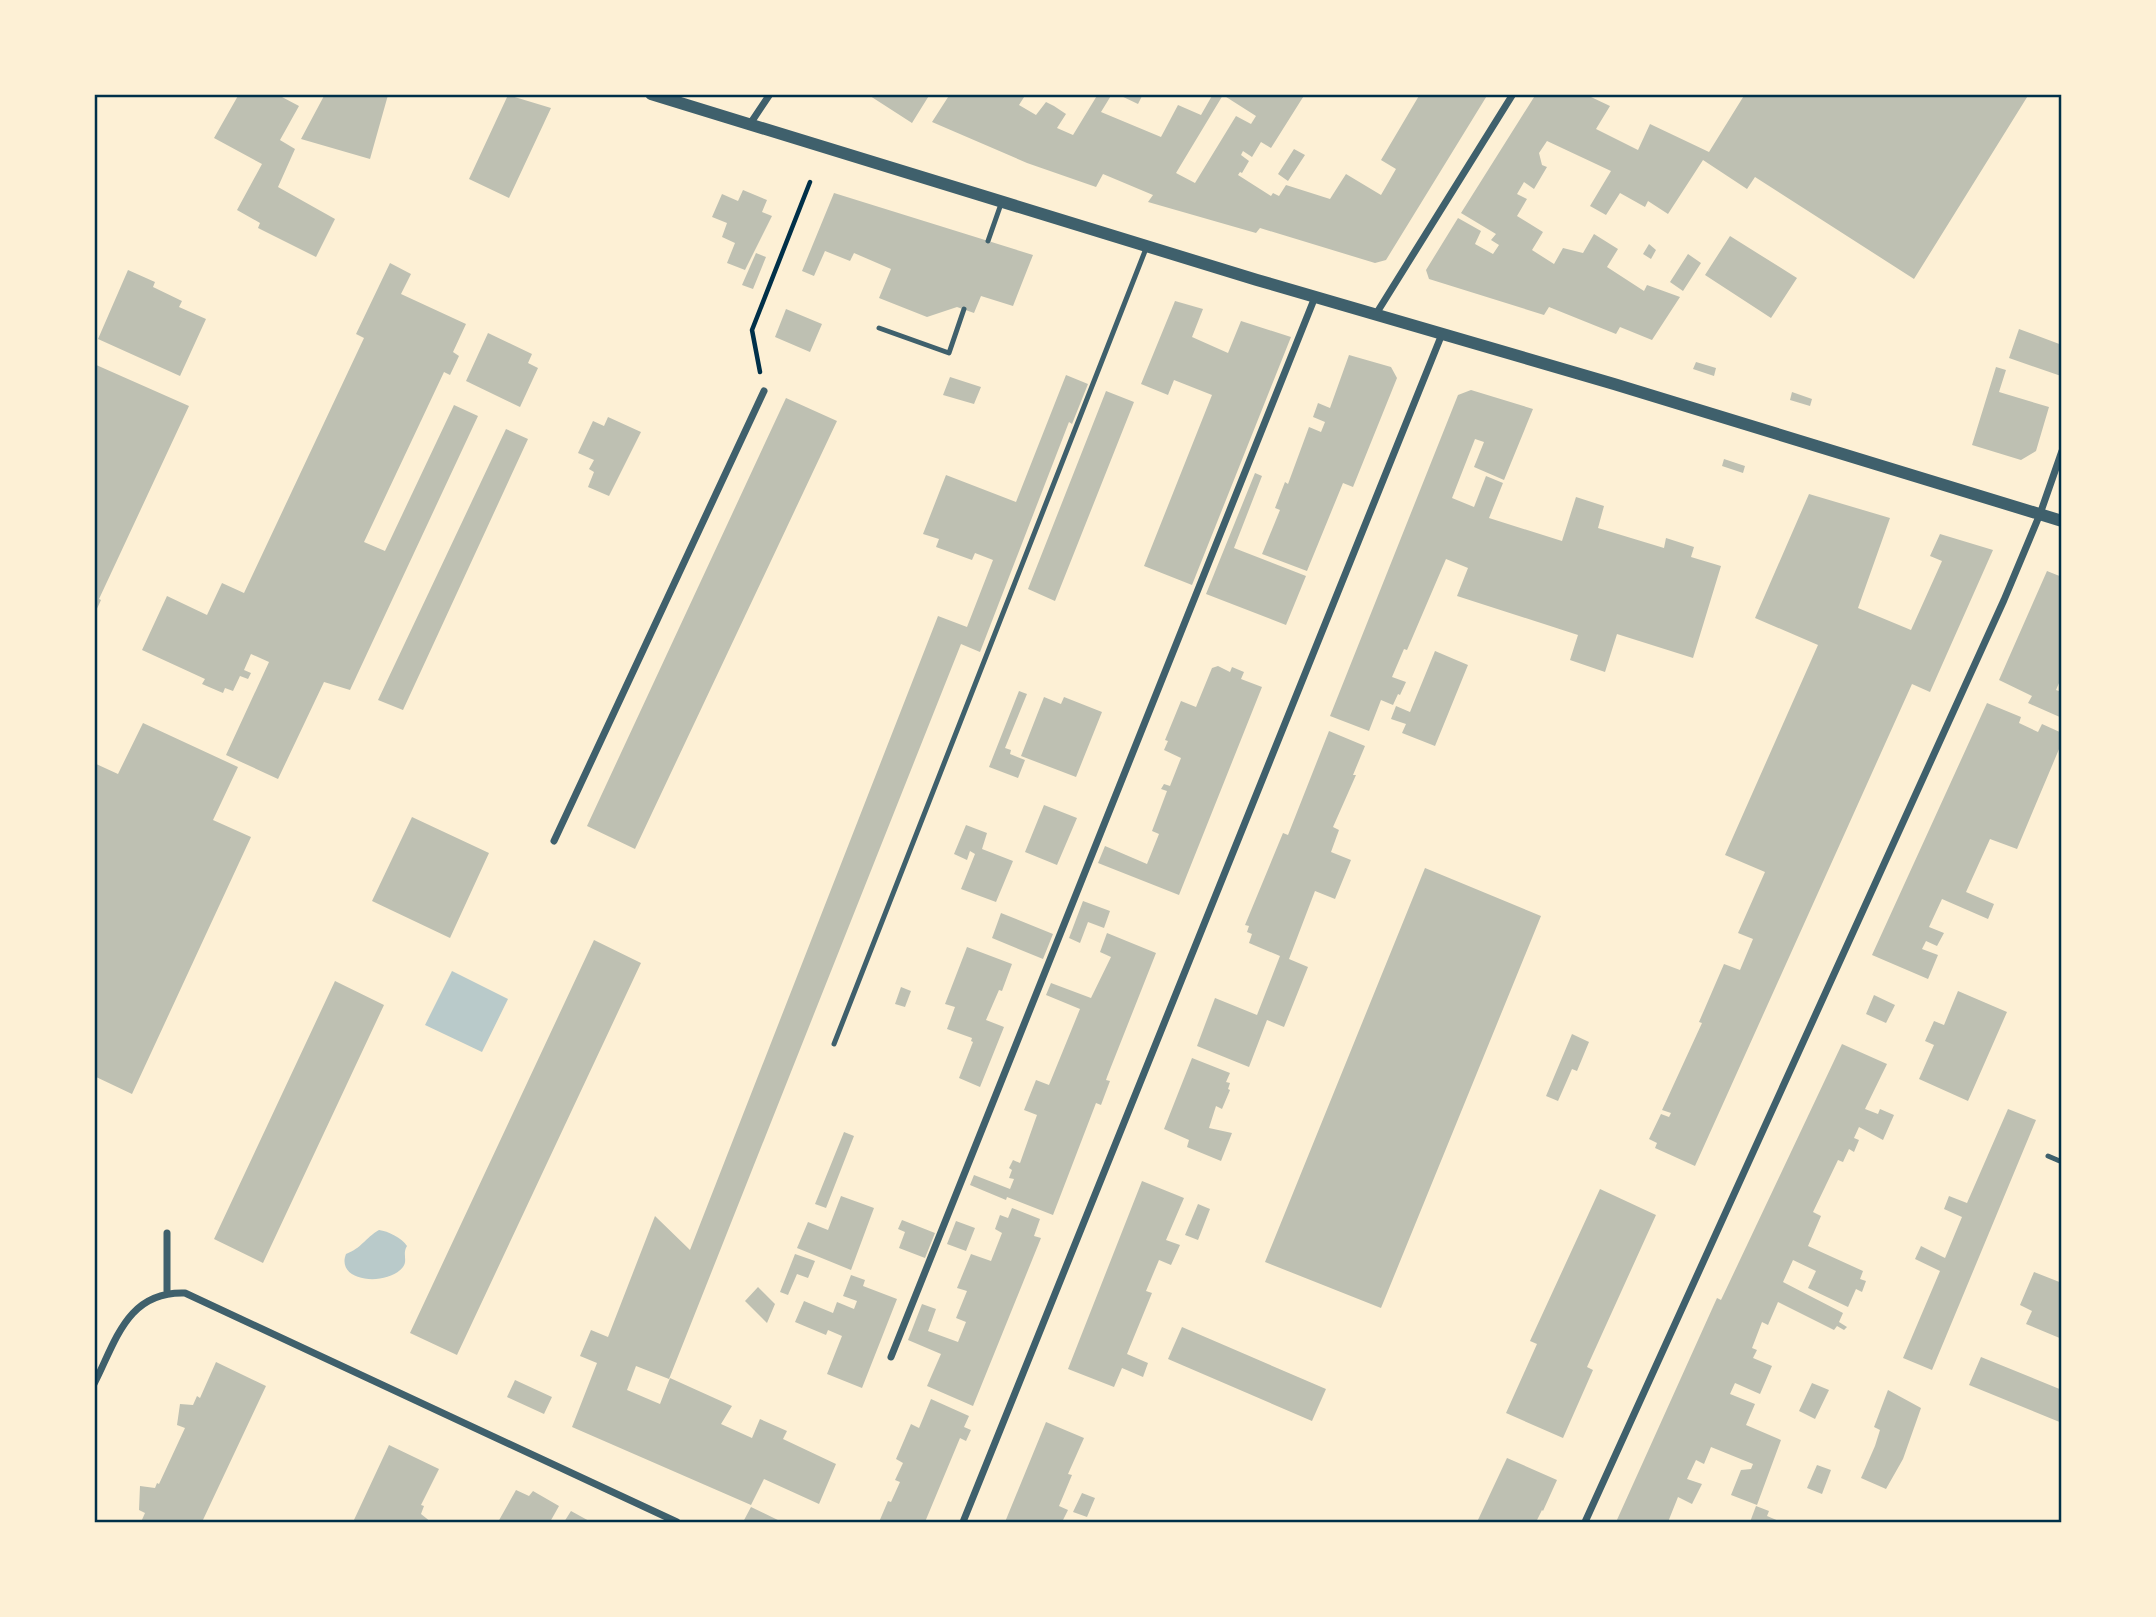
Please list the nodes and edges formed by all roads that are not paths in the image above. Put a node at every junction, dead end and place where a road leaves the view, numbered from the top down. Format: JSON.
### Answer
{"nodes":[{"id":1,"x":650,"y":94,"type":"edge"},
{"id":2,"x":770,"y":94,"type":"edge"},
{"id":3,"x":1513,"y":94,"type":"edge"},
{"id":4,"x":750,"y":124,"type":"junction"},
{"id":5,"x":1002,"y":201,"type":"junction"},
{"id":6,"x":988,"y":241,"type":"dead end"},
{"id":7,"x":1147,"y":246,"type":"junction"},
{"id":8,"x":1315,"y":296,"type":"junction"},
{"id":9,"x":964,"y":309,"type":"dead end"},
{"id":10,"x":1376,"y":314,"type":"junction"},
{"id":11,"x":879,"y":328,"type":"dead end"},
{"id":12,"x":1442,"y":334,"type":"junction"},
{"id":13,"x":764,"y":391,"type":"road end"},
{"id":14,"x":2062,"y":451,"type":"edge"},
{"id":15,"x":2040,"y":514,"type":"junction"},
{"id":16,"x":2062,"y":521,"type":"edge"},
{"id":17,"x":554,"y":841,"type":"dead end"},
{"id":18,"x":834,"y":1044,"type":"dead end"},
{"id":19,"x":2048,"y":1156,"type":"dead end"},
{"id":20,"x":2062,"y":1162,"type":"edge"},
{"id":21,"x":167,"y":1233,"type":"dead end"},
{"id":22,"x":167,"y":1293,"type":"junction"},
{"id":23,"x":891,"y":1357,"type":"dead end"},
{"id":24,"x":94,"y":1384,"type":"edge"},
{"id":25,"x":677,"y":1522,"type":"edge"},
{"id":26,"x":963,"y":1522,"type":"edge"},
{"id":27,"x":1584,"y":1522,"type":"edge"}],
"edges":[{"from":1,"to":4,"type":"street"},
{"from":2,"to":4,"type":"street"},
{"from":3,"to":10,"type":"street"},
{"from":4,"to":5,"type":"street"},
{"from":5,"to":6,"type":"lane"},
{"from":5,"to":7,"type":"street"},
{"from":7,"to":8,"type":"street"},
{"from":7,"to":18,"type":"lane"},
{"from":8,"to":10,"type":"street"},
{"from":8,"to":23,"type":"street"},
{"from":9,"to":11,"type":"lane"},
{"from":10,"to":12,"type":"street"},
{"from":12,"to":15,"type":"street"},
{"from":12,"to":26,"type":"street"},
{"from":13,"to":17,"type":"street"},
{"from":14,"to":15,"type":"street"},
{"from":15,"to":16,"type":"street"},
{"from":15,"to":27,"type":"street"},
{"from":19,"to":20,"type":"lane"},
{"from":21,"to":22,"type":"street"},
{"from":22,"to":24,"type":"street"},
{"from":22,"to":25,"type":"street"}]}
